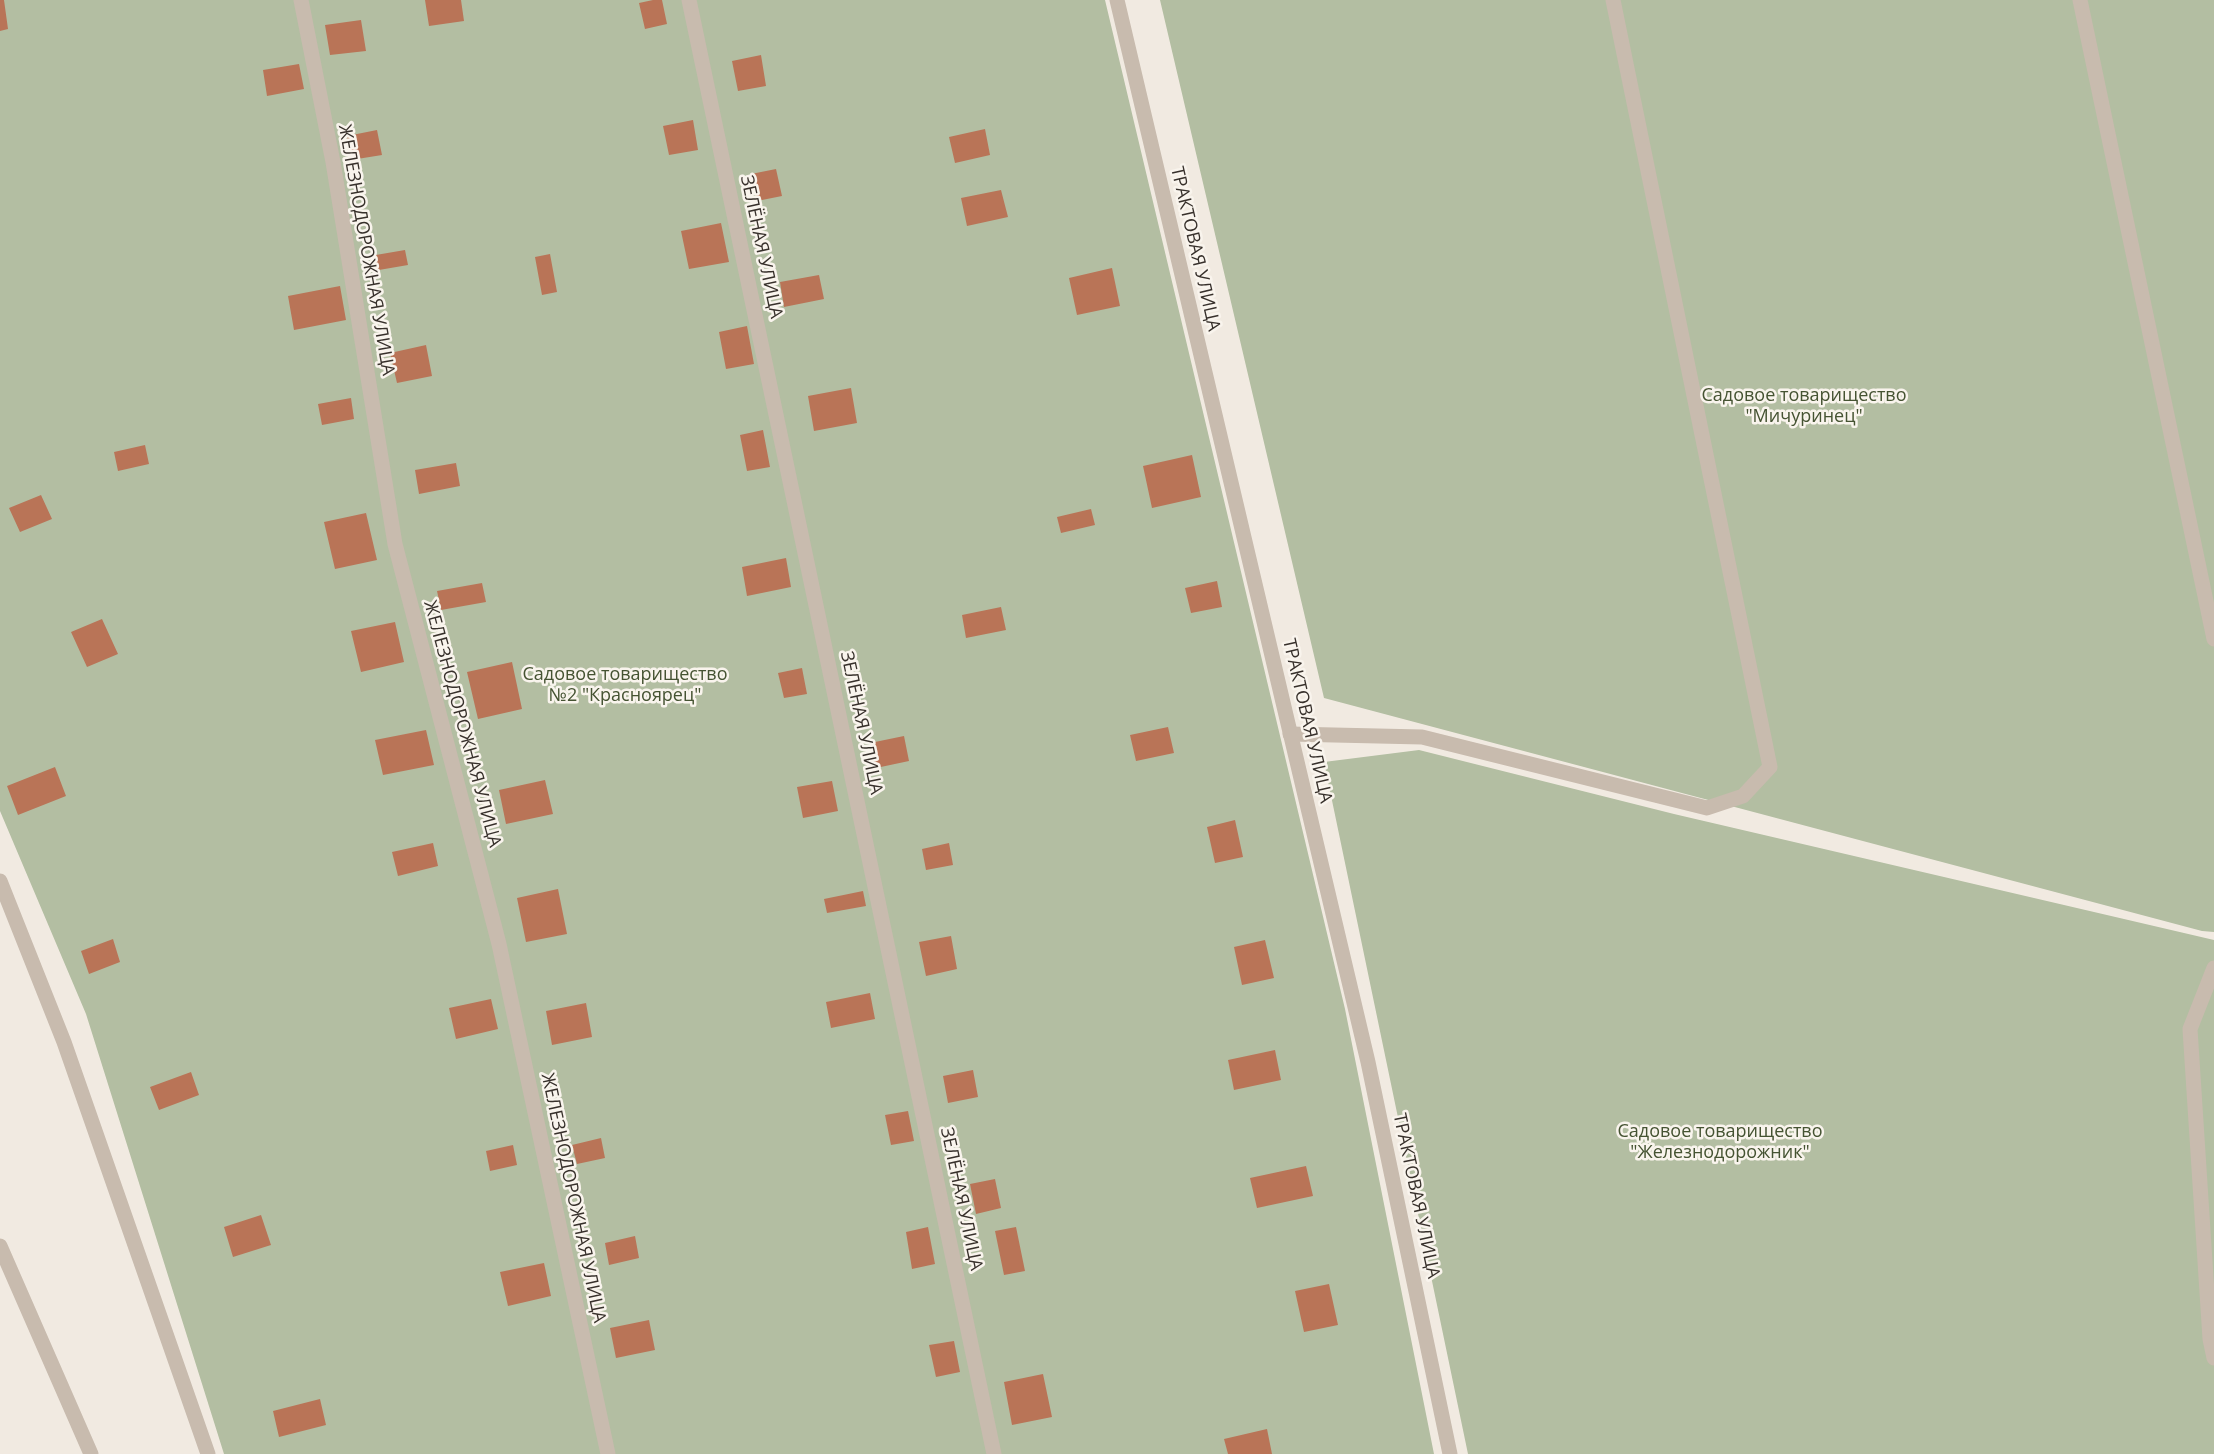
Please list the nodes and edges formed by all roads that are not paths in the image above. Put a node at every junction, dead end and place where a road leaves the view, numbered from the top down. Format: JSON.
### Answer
{"nodes":[{"id":1,"x":301,"y":0,"type":"edge"},
{"id":2,"x":689,"y":0,"type":"edge"},
{"id":3,"x":1116,"y":0,"type":"edge"},
{"id":4,"x":1613,"y":0,"type":"edge"},
{"id":5,"x":2080,"y":0,"type":"edge"},
{"id":6,"x":2214,"y":639,"type":"edge"},
{"id":7,"x":1290,"y":734,"type":"junction"},
{"id":8,"x":0,"y":881,"type":"edge"},
{"id":9,"x":2214,"y":968,"type":"edge"},
{"id":10,"x":0,"y":1246,"type":"edge"},
{"id":11,"x":2214,"y":1358,"type":"edge"},
{"id":12,"x":91,"y":1454,"type":"edge"},
{"id":13,"x":208,"y":1454,"type":"edge"},
{"id":14,"x":608,"y":1454,"type":"edge"},
{"id":15,"x":994,"y":1454,"type":"edge"},
{"id":16,"x":1450,"y":1454,"type":"edge"}],
"edges":[{"from":1,"to":14,"type":"street","name":"ЖЕЛЕЗНОДОРОЖНАЯ УЛИЦА"},
{"from":2,"to":15,"type":"street","name":"ЗЕЛЁНАЯ УЛИЦА"},
{"from":3,"to":7,"type":"street","name":"ТРАКТОВАЯ УЛИЦА"},
{"from":4,"to":7,"type":"street"},
{"from":5,"to":6,"type":"street"},
{"from":7,"to":16,"type":"street","name":"ТРАКТОВАЯ УЛИЦА"},
{"from":8,"to":13,"type":"street"},
{"from":9,"to":11,"type":"street"},
{"from":10,"to":12,"type":"street"}]}
